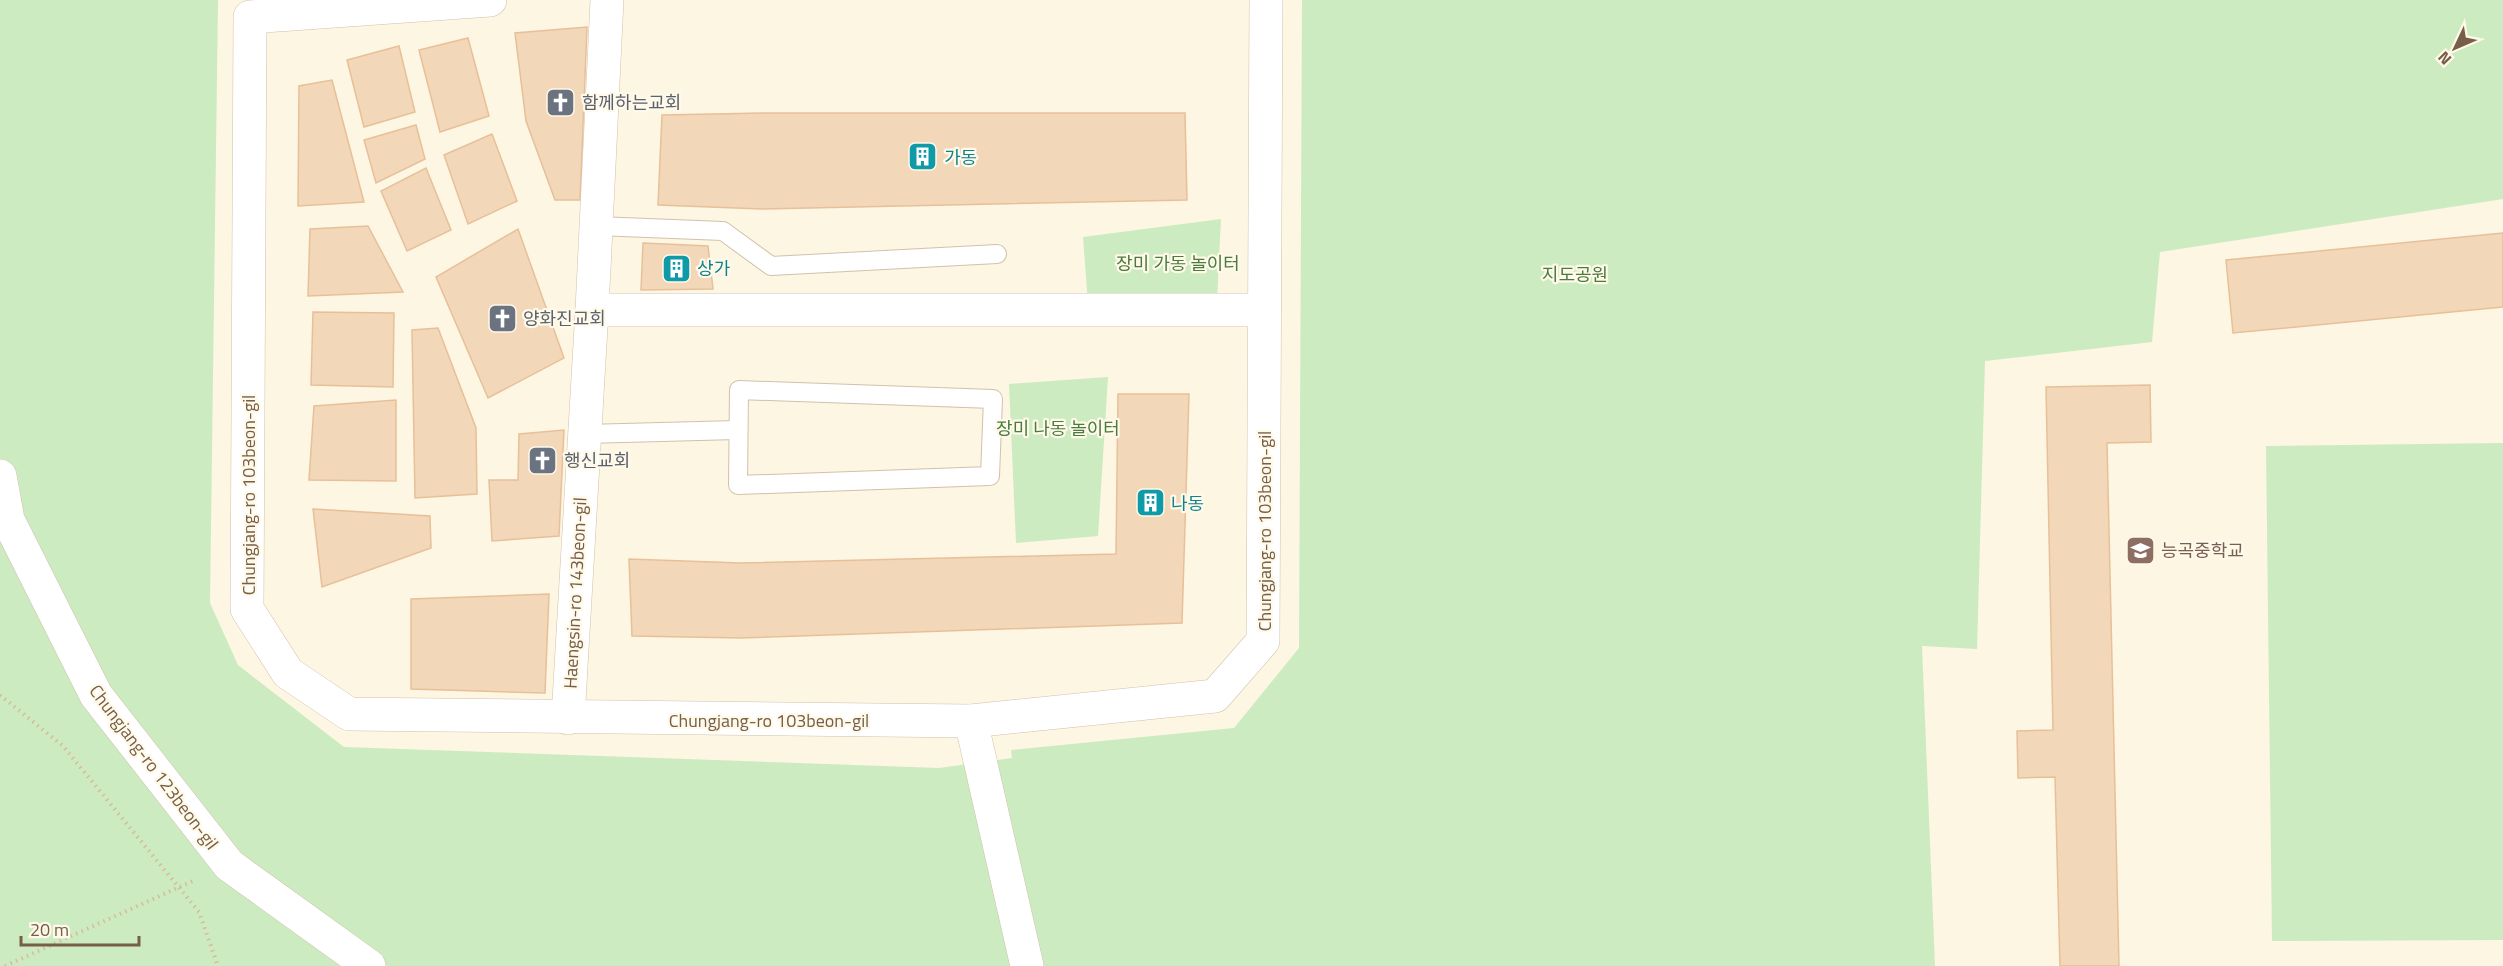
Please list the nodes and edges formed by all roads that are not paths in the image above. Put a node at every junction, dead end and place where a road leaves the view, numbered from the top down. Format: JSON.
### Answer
{"nodes":[{"id":1,"x":490,"y":0,"type":"edge"},
{"id":2,"x":607,"y":0,"type":"edge"},
{"id":3,"x":1266,"y":0,"type":"edge"},
{"id":4,"x":244,"y":6,"type":"edge"},
{"id":5,"x":597,"y":226,"type":"junction"},
{"id":6,"x":997,"y":254,"type":"dead end"},
{"id":7,"x":592,"y":310,"type":"junction"},
{"id":8,"x":1264,"y":310,"type":"junction"},
{"id":9,"x":737,"y":430,"type":"junction"},
{"id":10,"x":585,"y":434,"type":"junction"},
{"id":11,"x":0,"y":476,"type":"edge"},
{"id":12,"x":4,"y":522,"type":"edge"},
{"id":13,"x":568,"y":718,"type":"junction"},
{"id":14,"x":971,"y":721,"type":"junction"},
{"id":15,"x":369,"y":966,"type":"edge"},
{"id":16,"x":1027,"y":966,"type":"edge"}],
"edges":[{"from":1,"to":4,"type":"street","name":"Chungjang-ro 103beon-gil"},
{"from":2,"to":5,"type":"street","name":"Haengsin-ro 143beon-gil"},
{"from":3,"to":8,"type":"street","name":"Chungjang-ro 103beon-gil"},
{"from":4,"to":13,"type":"street","name":"Chungjang-ro 103beon-gil"},
{"from":5,"to":6,"type":"lane"},
{"from":5,"to":7,"type":"street","name":"Haengsin-ro 143beon-gil"},
{"from":7,"to":8,"type":"street"},
{"from":7,"to":10,"type":"street","name":"Haengsin-ro 143beon-gil"},
{"from":8,"to":14,"type":"street","name":"Chungjang-ro 103beon-gil"},
{"from":9,"to":9,"type":"lane"},
{"from":9,"to":10,"type":"lane"},
{"from":10,"to":13,"type":"street","name":"Haengsin-ro 143beon-gil"},
{"from":11,"to":12,"type":"street","name":"Chungjang-ro 123beon-gil"},
{"from":12,"to":15,"type":"street","name":"Chungjang-ro 123beon-gil"},
{"from":13,"to":14,"type":"street","name":"Chungjang-ro 103beon-gil"},
{"from":14,"to":16,"type":"street"}]}
